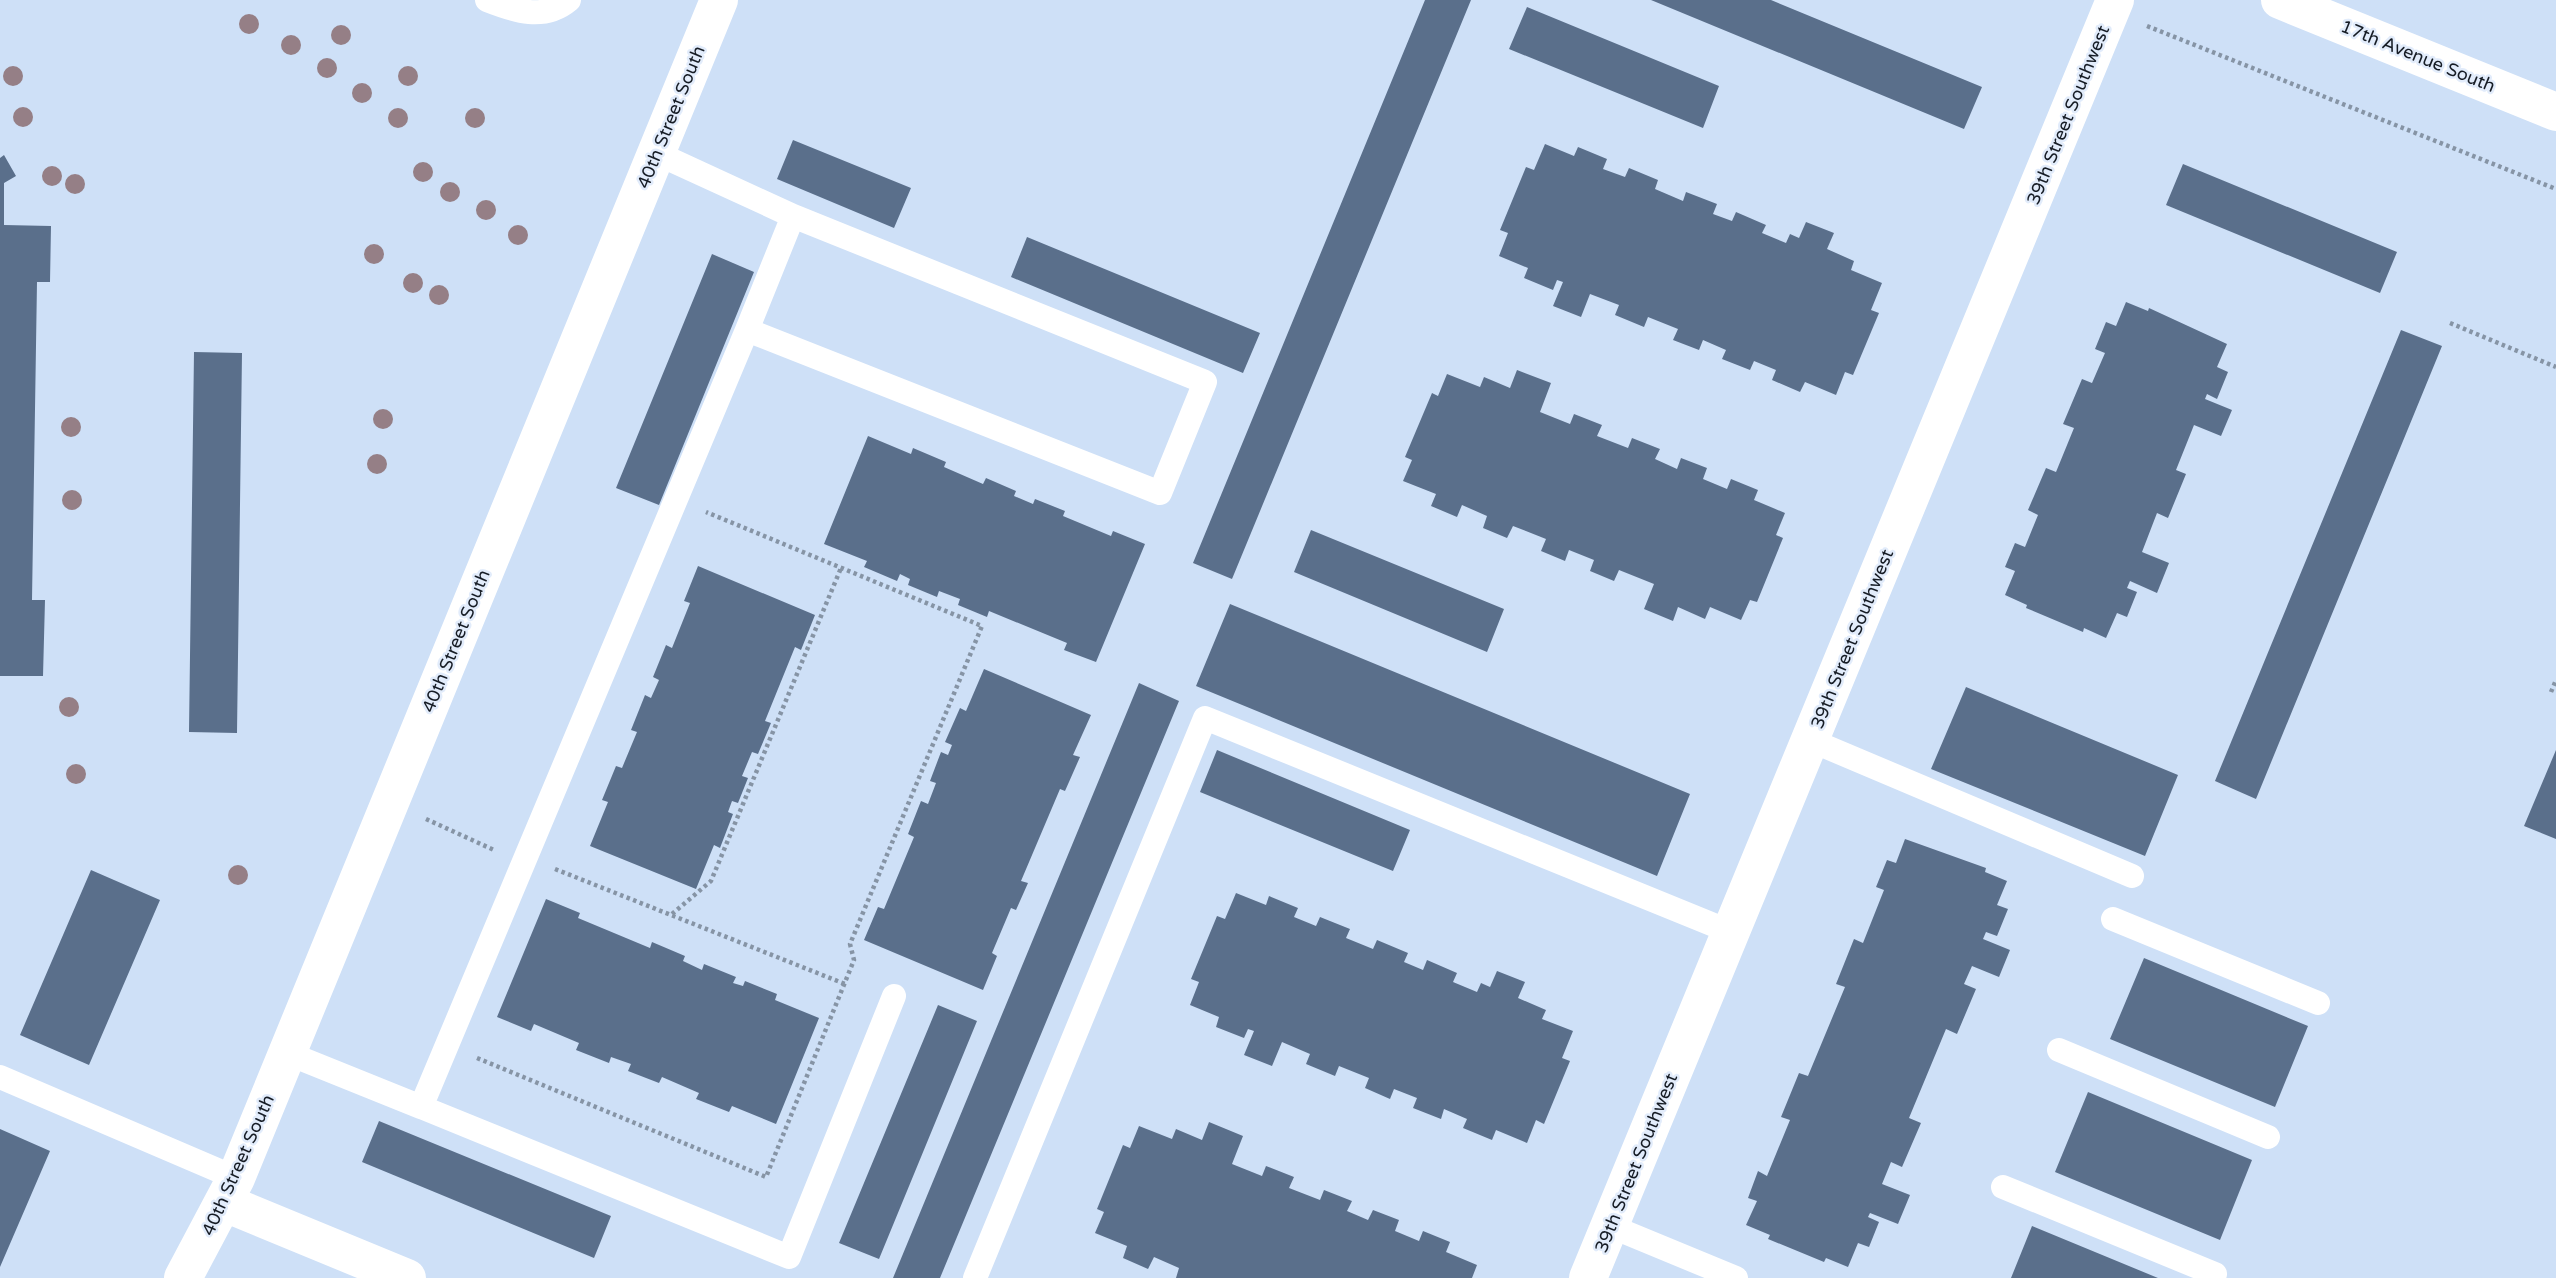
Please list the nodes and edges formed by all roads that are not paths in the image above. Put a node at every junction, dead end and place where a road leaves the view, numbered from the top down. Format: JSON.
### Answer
{"nodes":[{"id":1,"x":487,"y":0,"type":"edge"},
{"id":2,"x":569,"y":0,"type":"edge"},
{"id":3,"x":719,"y":0,"type":"edge"},
{"id":4,"x":2280,"y":0,"type":"edge"},
{"id":5,"x":2113,"y":6,"type":"edge"},
{"id":6,"x":2556,"y":112,"type":"edge"},
{"id":7,"x":656,"y":153,"type":"junction"},
{"id":8,"x":793,"y":216,"type":"junction"},
{"id":9,"x":747,"y":330,"type":"junction"},
{"id":10,"x":1810,"y":740,"type":"junction"},
{"id":11,"x":2132,"y":876,"type":"dead end"},
{"id":12,"x":2113,"y":919,"type":"dead end"},
{"id":13,"x":1731,"y":932,"type":"junction"},
{"id":14,"x":894,"y":996,"type":"dead end"},
{"id":15,"x":2318,"y":1003,"type":"dead end"},
{"id":16,"x":2059,"y":1050,"type":"dead end"},
{"id":17,"x":287,"y":1052,"type":"junction"},
{"id":18,"x":0,"y":1077,"type":"edge"},
{"id":19,"x":421,"y":1107,"type":"junction"},
{"id":20,"x":2268,"y":1138,"type":"dead end"},
{"id":21,"x":2003,"y":1186,"type":"dead end"},
{"id":22,"x":230,"y":1190,"type":"junction"},
{"id":23,"x":1610,"y":1226,"type":"junction"},
{"id":24,"x":2215,"y":1274,"type":"dead end"},
{"id":25,"x":183,"y":1278,"type":"edge"},
{"id":26,"x":407,"y":1278,"type":"edge"},
{"id":27,"x":975,"y":1278,"type":"edge"},
{"id":28,"x":1588,"y":1278,"type":"edge"},
{"id":29,"x":1736,"y":1278,"type":"edge"}],
"edges":[{"from":1,"to":2,"type":"lane"},
{"from":3,"to":7,"type":"street","name":"40th Street South"},
{"from":4,"to":6,"type":"street","name":"17th Avenue South"},
{"from":5,"to":10,"type":"street","name":"39th Street Southwest"},
{"from":7,"to":8,"type":"lane"},
{"from":7,"to":17,"type":"street","name":"40th Street South"},
{"from":8,"to":9,"type":"lane"},
{"from":8,"to":9,"type":"lane"},
{"from":9,"to":19,"type":"lane"},
{"from":10,"to":11,"type":"lane"},
{"from":10,"to":13,"type":"street","name":"39th Street Southwest"},
{"from":12,"to":15,"type":"lane"},
{"from":13,"to":23,"type":"street","name":"39th Street Southwest"},
{"from":13,"to":27,"type":"lane"},
{"from":14,"to":19,"type":"lane"},
{"from":16,"to":20,"type":"lane"},
{"from":17,"to":19,"type":"lane"},
{"from":17,"to":22,"type":"street","name":"40th Street South"},
{"from":18,"to":22,"type":"lane"},
{"from":21,"to":24,"type":"lane"},
{"from":22,"to":25,"type":"street","name":"40th Street South"},
{"from":22,"to":26,"type":"street"},
{"from":23,"to":28,"type":"street","name":"39th Street Southwest"},
{"from":23,"to":29,"type":"lane"}]}
